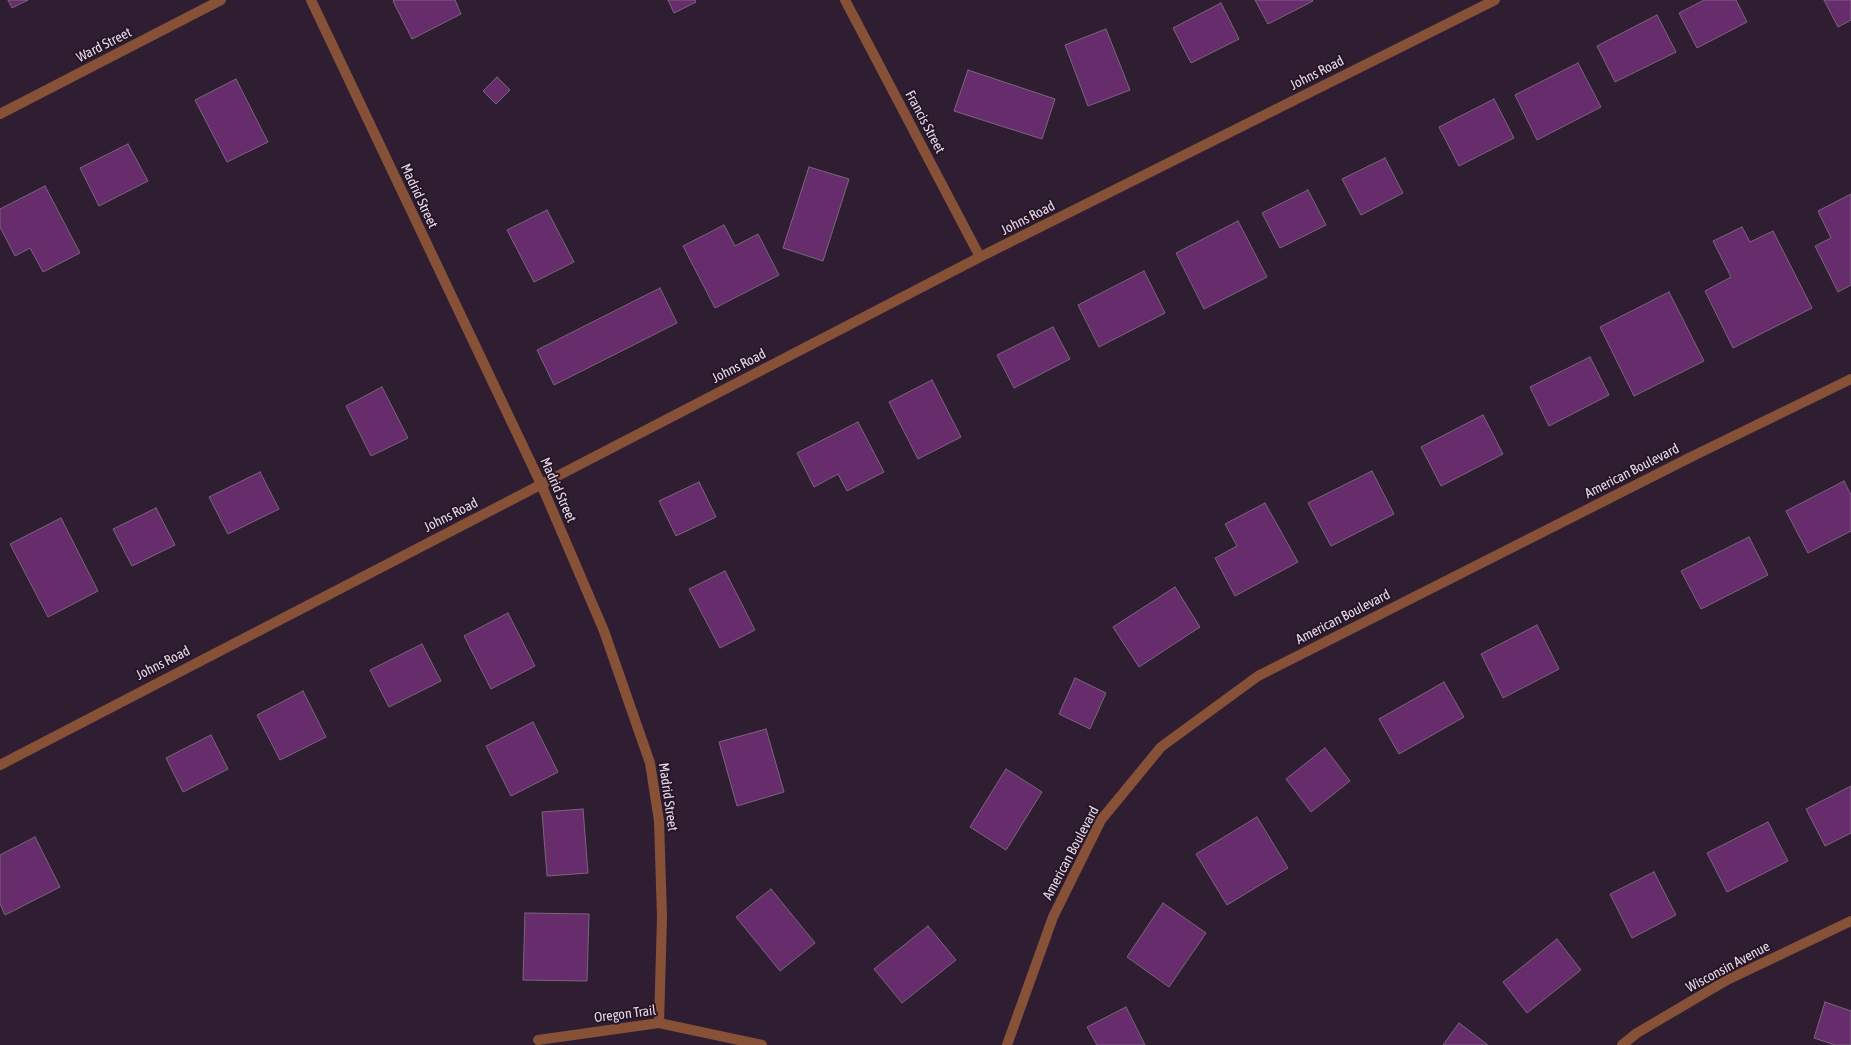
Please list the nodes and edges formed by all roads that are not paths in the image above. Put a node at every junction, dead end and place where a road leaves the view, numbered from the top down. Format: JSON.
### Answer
{"nodes":[{"id":1,"x":221,"y":0,"type":"edge"},
{"id":2,"x":311,"y":0,"type":"edge"},
{"id":3,"x":845,"y":0,"type":"edge"},
{"id":4,"x":1495,"y":0,"type":"edge"},
{"id":5,"x":0,"y":114,"type":"edge"},
{"id":6,"x":980,"y":257,"type":"junction"},
{"id":7,"x":1851,"y":379,"type":"edge"},
{"id":8,"x":541,"y":484,"type":"junction"},
{"id":9,"x":0,"y":765,"type":"edge"},
{"id":10,"x":1851,"y":921,"type":"edge"},
{"id":11,"x":659,"y":1023,"type":"junction"},
{"id":12,"x":538,"y":1040,"type":"dead end"},
{"id":13,"x":762,"y":1045,"type":"edge"},
{"id":14,"x":1007,"y":1045,"type":"edge"},
{"id":15,"x":1622,"y":1045,"type":"edge"}],
"edges":[{"from":1,"to":5,"type":"street","name":"Ward Street"},
{"from":2,"to":8,"type":"street","name":"Madrid Street"},
{"from":3,"to":6,"type":"street","name":"Francis Street"},
{"from":4,"to":6,"type":"street","name":"Johns Road"},
{"from":6,"to":8,"type":"street","name":"Johns Road"},
{"from":7,"to":14,"type":"street","name":"American Boulevard"},
{"from":8,"to":9,"type":"street","name":"Johns Road"},
{"from":8,"to":11,"type":"street","name":"Madrid Street"},
{"from":10,"to":15,"type":"street","name":"Wisconsin Avenue"},
{"from":11,"to":12,"type":"street","name":"Oregon Trail"},
{"from":11,"to":13,"type":"street","name":"Oregon Trail"}]}
